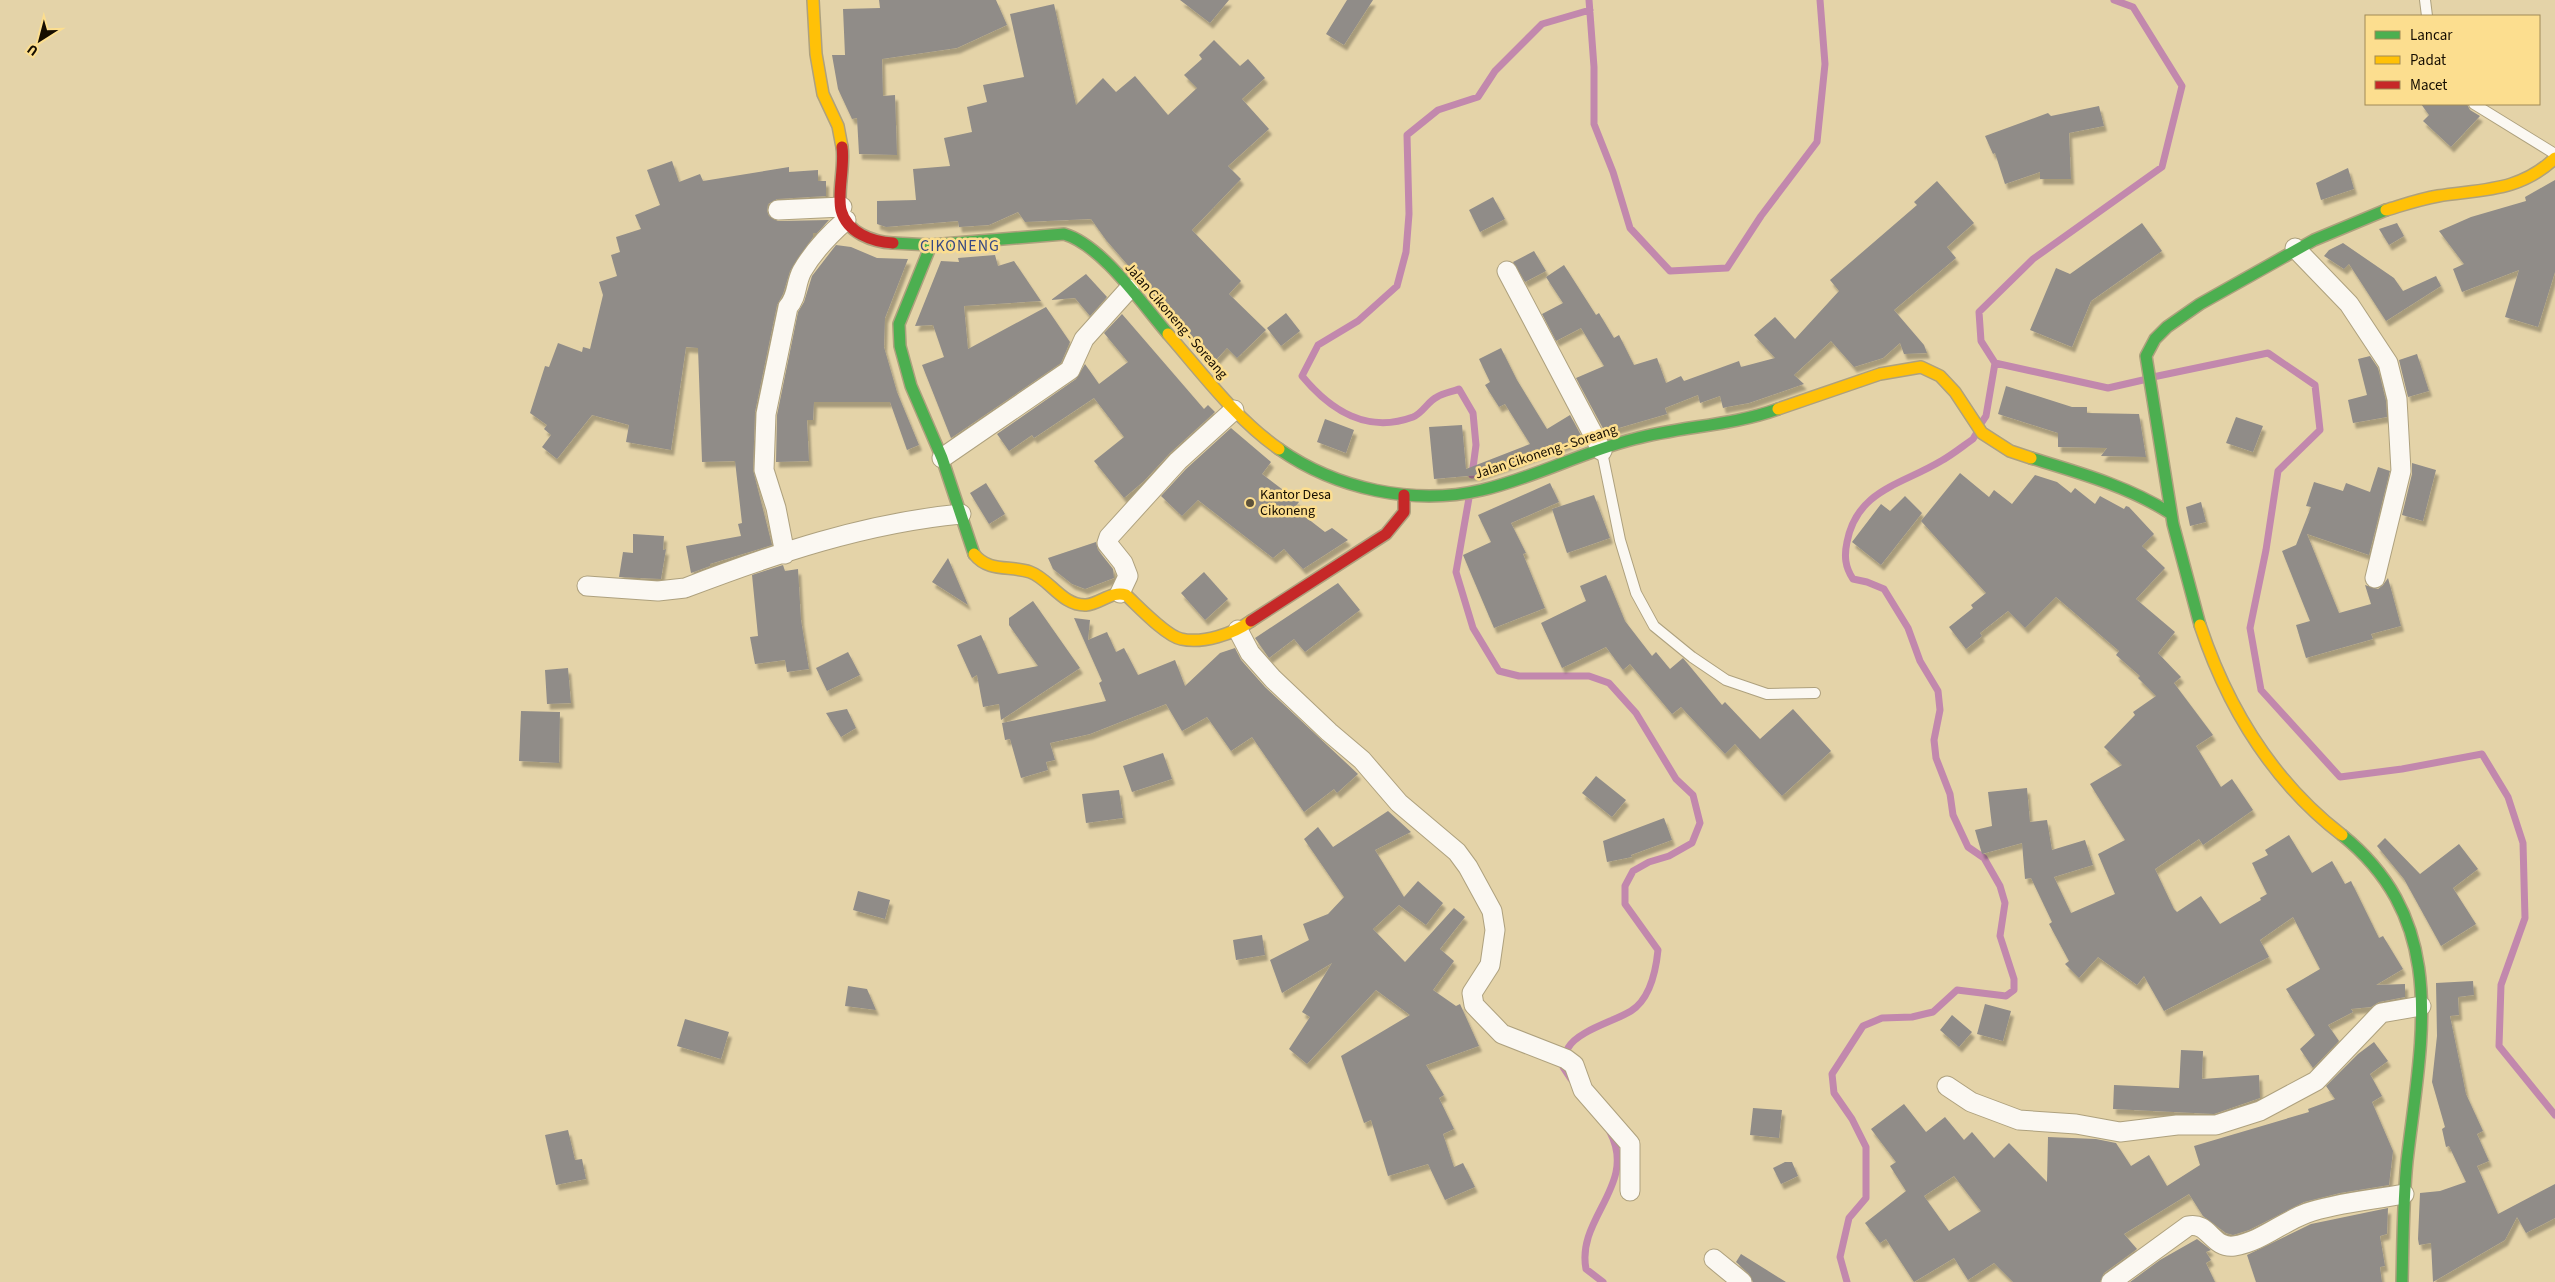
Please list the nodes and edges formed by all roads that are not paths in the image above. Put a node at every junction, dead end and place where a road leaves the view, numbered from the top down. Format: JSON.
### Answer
{"nodes":[{"id":1,"x":813,"y":0,"type":"edge"},
{"id":2,"x":2425,"y":0,"type":"edge"},
{"id":3,"x":2427,"y":15,"type":"edge"},
{"id":4,"x":2475,"y":105,"type":"edge"},
{"id":5,"x":2555,"y":154,"type":"edge"},
{"id":6,"x":2555,"y":158,"type":"edge"},
{"id":7,"x":778,"y":210,"type":"dead end"},
{"id":8,"x":844,"y":214,"type":"junction"},
{"id":9,"x":931,"y":245,"type":"junction"},
{"id":10,"x":2295,"y":248,"type":"junction"},
{"id":11,"x":1507,"y":271,"type":"dead end"},
{"id":12,"x":1129,"y":288,"type":"junction"},
{"id":13,"x":1234,"y":410,"type":"junction"},
{"id":14,"x":1602,"y":451,"type":"junction"},
{"id":15,"x":942,"y":458,"type":"junction"},
{"id":16,"x":1404,"y":495,"type":"junction"},
{"id":17,"x":961,"y":514,"type":"junction"},
{"id":18,"x":2170,"y":514,"type":"junction"},
{"id":19,"x":785,"y":554,"type":"junction"},
{"id":20,"x":2375,"y":578,"type":"dead end"},
{"id":21,"x":587,"y":586,"type":"dead end"},
{"id":22,"x":1120,"y":592,"type":"junction"},
{"id":23,"x":1238,"y":630,"type":"junction"},
{"id":24,"x":1815,"y":693,"type":"dead end"},
{"id":25,"x":2421,"y":1009,"type":"junction"},
{"id":26,"x":1947,"y":1086,"type":"dead end"},
{"id":27,"x":1630,"y":1191,"type":"dead end"},
{"id":28,"x":2404,"y":1194,"type":"junction"},
{"id":29,"x":1714,"y":1259,"type":"dead end"},
{"id":30,"x":1742,"y":1282,"type":"edge"},
{"id":31,"x":2111,"y":1282,"type":"edge"},
{"id":32,"x":2402,"y":1282,"type":"edge"}],
"edges":[{"from":1,"to":8,"type":"street"},
{"from":2,"to":3,"type":"lane"},
{"from":4,"to":5,"type":"lane"},
{"from":6,"to":10,"type":"street"},
{"from":7,"to":8,"type":"street"},
{"from":8,"to":9,"type":"street","name":"Jalan Cikoneng - Soreang"},
{"from":8,"to":19,"type":"street"},
{"from":9,"to":12,"type":"street","name":"Jalan Cikoneng - Soreang"},
{"from":9,"to":15,"type":"street"},
{"from":10,"to":18,"type":"street"},
{"from":10,"to":20,"type":"street"},
{"from":11,"to":14,"type":"street"},
{"from":12,"to":13,"type":"street","name":"Jalan Cikoneng - Soreang"},
{"from":12,"to":15,"type":"street"},
{"from":13,"to":16,"type":"street","name":"Jalan Cikoneng - Soreang"},
{"from":13,"to":22,"type":"street"},
{"from":14,"to":16,"type":"street","name":"Jalan Cikoneng - Soreang"},
{"from":14,"to":18,"type":"street","name":"Jalan Cikoneng - Soreang"},
{"from":14,"to":24,"type":"lane"},
{"from":15,"to":17,"type":"street"},
{"from":16,"to":23,"type":"street"},
{"from":17,"to":19,"type":"street"},
{"from":17,"to":22,"type":"street"},
{"from":18,"to":25,"type":"street"},
{"from":19,"to":21,"type":"street"},
{"from":22,"to":23,"type":"street"},
{"from":23,"to":27,"type":"street"},
{"from":25,"to":26,"type":"street"},
{"from":25,"to":28,"type":"street"},
{"from":28,"to":31,"type":"street"},
{"from":28,"to":32,"type":"street"},
{"from":29,"to":30,"type":"street"}]}
